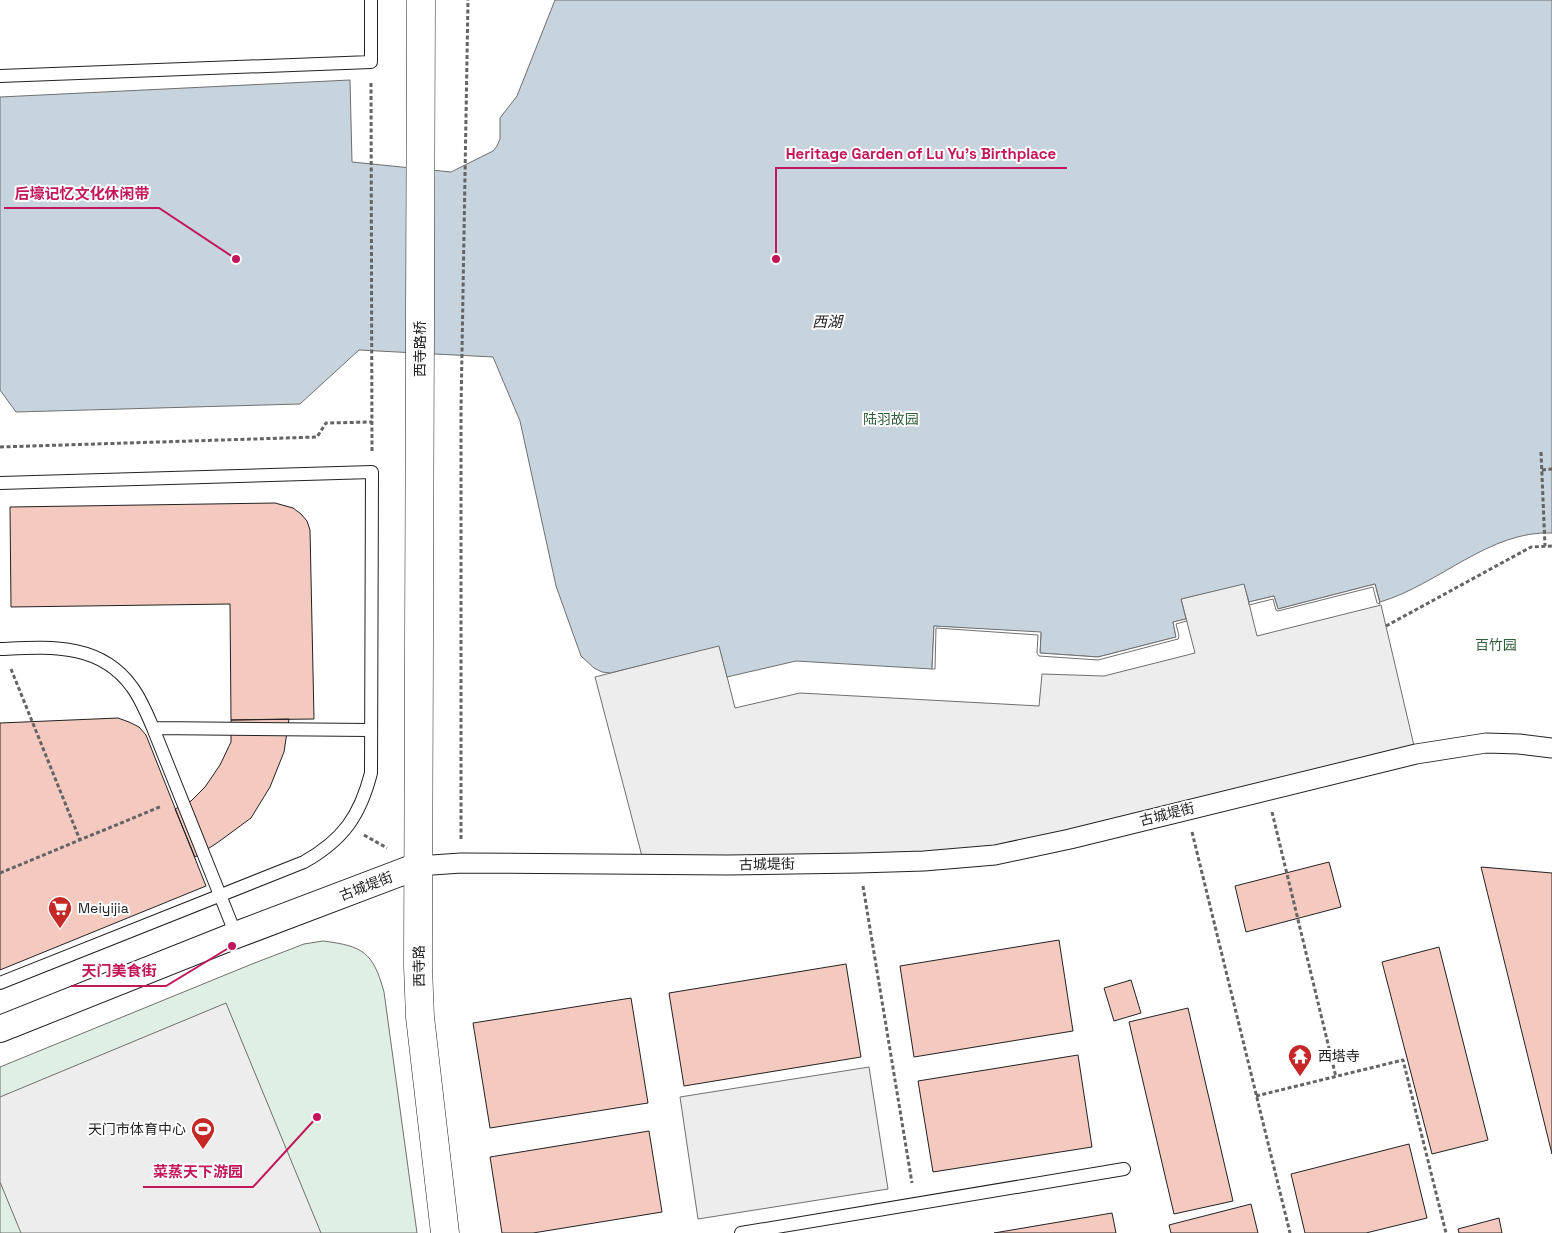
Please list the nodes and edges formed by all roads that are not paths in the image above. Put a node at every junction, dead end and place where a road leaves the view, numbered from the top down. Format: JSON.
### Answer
{"nodes":[{"id":1,"x":371,"y":0,"type":"edge"},
{"id":2,"x":421,"y":0,"type":"edge"},
{"id":3,"x":0,"y":76,"type":"edge"},
{"id":4,"x":0,"y":484,"type":"edge"},
{"id":5,"x":2,"y":649,"type":"edge"},
{"id":6,"x":420,"y":698,"type":"joint"},
{"id":7,"x":153,"y":728,"type":"junction"},
{"id":8,"x":370,"y":730,"type":"junction"},
{"id":9,"x":1552,"y":748,"type":"edge"},
{"id":10,"x":418,"y":866,"type":"junction"},
{"id":11,"x":220,"y":895,"type":"junction"},
{"id":12,"x":236,"y":935,"type":"junction"},
{"id":13,"x":0,"y":983,"type":"edge"},
{"id":14,"x":0,"y":1029,"type":"edge"},
{"id":15,"x":1124,"y":1169,"type":"dead end"},
{"id":16,"x":445,"y":1233,"type":"edge"},
{"id":17,"x":741,"y":1233,"type":"edge"}],
"edges":[{"from":1,"to":3,"type":"lane"},
{"from":2,"to":6,"type":"street","name":"西寺路桥"},
{"from":4,"to":8,"type":"lane"},
{"from":5,"to":7,"type":"lane"},
{"from":6,"to":10,"type":"street","name":"西寺路"},
{"from":7,"to":8,"type":"lane"},
{"from":7,"to":11,"type":"lane"},
{"from":8,"to":11,"type":"lane"},
{"from":9,"to":10,"type":"street","name":"古城堤街"},
{"from":10,"to":12,"type":"street","name":"古城堤街"},
{"from":10,"to":16,"type":"street","name":"西寺路"},
{"from":11,"to":12,"type":"lane"},
{"from":11,"to":13,"type":"lane"},
{"from":12,"to":14,"type":"street","name":"古城堤街"},
{"from":15,"to":17,"type":"lane"}]}
